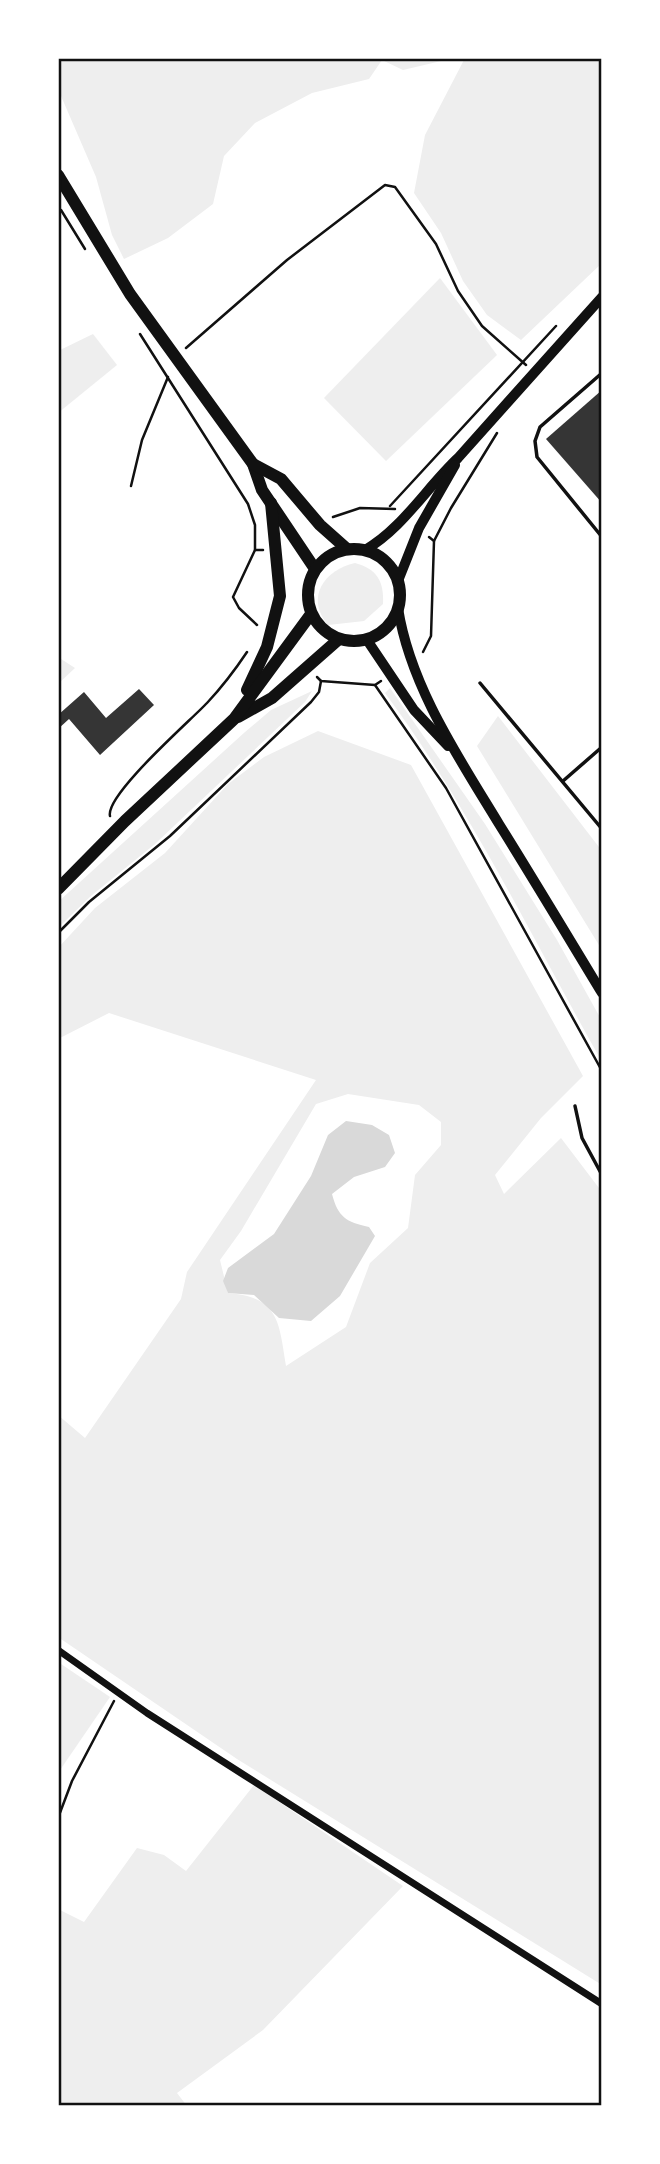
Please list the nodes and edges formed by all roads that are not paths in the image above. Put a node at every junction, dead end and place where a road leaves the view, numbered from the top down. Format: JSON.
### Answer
{"nodes":[{"id":1,"x":58,"y":175,"type":"edge"},
{"id":2,"x":602,"y":298,"type":"edge"},
{"id":3,"x":602,"y":373,"type":"edge"},
{"id":4,"x":458,"y":458,"type":"junction"},
{"id":5,"x":253,"y":464,"type":"junction"},
{"id":6,"x":271,"y":503,"type":"junction"},
{"id":7,"x":602,"y":537,"type":"edge"},
{"id":8,"x":346,"y":550,"type":"junction"},
{"id":9,"x":365,"y":550,"type":"junction"},
{"id":10,"x":315,"y":569,"type":"junction"},
{"id":11,"x":398,"y":581,"type":"junction"},
{"id":12,"x":398,"y":608,"type":"junction"},
{"id":13,"x":311,"y":614,"type":"junction"},
{"id":14,"x":339,"y":639,"type":"junction"},
{"id":15,"x":366,"y":640,"type":"junction"},
{"id":16,"x":480,"y":683,"type":"dead end"},
{"id":17,"x":234,"y":719,"type":"junction"},
{"id":18,"x":602,"y":747,"type":"edge"},
{"id":19,"x":457,"y":755,"type":"junction"},
{"id":20,"x":563,"y":781,"type":"junction"},
{"id":21,"x":602,"y":829,"type":"edge"},
{"id":22,"x":58,"y":889,"type":"edge"},
{"id":23,"x":602,"y":993,"type":"edge"},
{"id":24,"x":575,"y":1106,"type":"dead end"},
{"id":25,"x":602,"y":1175,"type":"edge"},
{"id":26,"x":58,"y":1650,"type":"edge"},
{"id":27,"x":602,"y":2004,"type":"edge"}],
"edges":[{"from":1,"to":5,"type":"main road"},
{"from":2,"to":4,"type":"main road"},
{"from":3,"to":7,"type":"lane"},
{"from":4,"to":9,"type":"main road"},
{"from":4,"to":11,"type":"main road"},
{"from":5,"to":6,"type":"main road"},
{"from":5,"to":8,"type":"main road"},
{"from":6,"to":10,"type":"main road"},
{"from":6,"to":17,"type":"main road"},
{"from":8,"to":9,"type":"main road"},
{"from":8,"to":10,"type":"main road"},
{"from":9,"to":11,"type":"main road"},
{"from":10,"to":13,"type":"main road"},
{"from":11,"to":12,"type":"main road"},
{"from":12,"to":15,"type":"main road"},
{"from":12,"to":19,"type":"main road"},
{"from":13,"to":14,"type":"main road"},
{"from":13,"to":17,"type":"main road"},
{"from":14,"to":15,"type":"main road"},
{"from":14,"to":17,"type":"main road"},
{"from":15,"to":19,"type":"main road"},
{"from":16,"to":20,"type":"lane"},
{"from":17,"to":22,"type":"main road"},
{"from":18,"to":20,"type":"lane"},
{"from":19,"to":23,"type":"main road"},
{"from":20,"to":21,"type":"lane"},
{"from":24,"to":25,"type":"lane"},
{"from":26,"to":27,"type":"street"}]}
